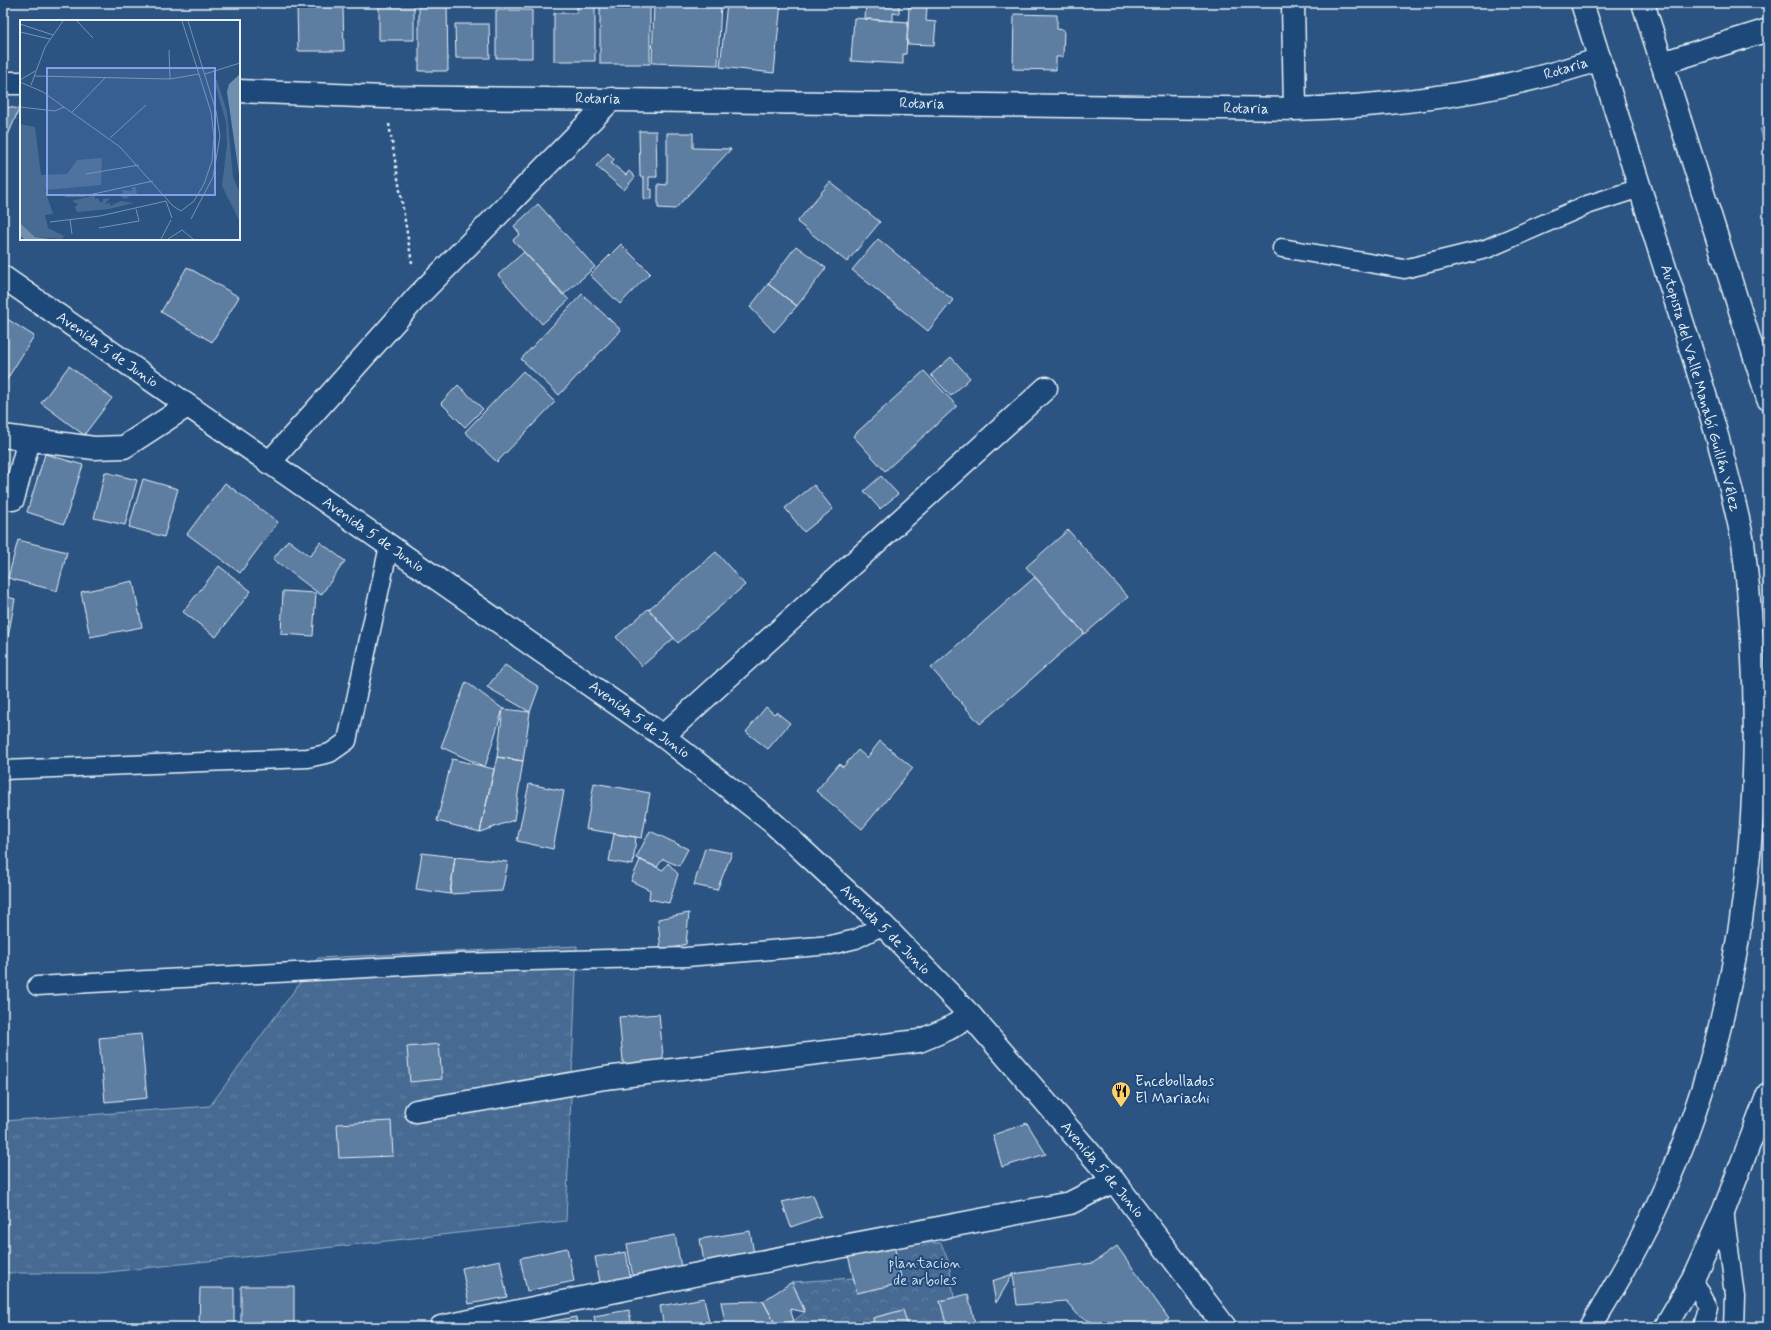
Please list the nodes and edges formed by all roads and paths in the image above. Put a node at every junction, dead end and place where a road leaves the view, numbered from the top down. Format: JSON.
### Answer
{"nodes":[{"id":1,"x":1293,"y":3,"type":"edge"},
{"id":2,"x":1582,"y":3,"type":"edge"},
{"id":3,"x":1643,"y":3,"type":"edge"},
{"id":4,"x":1768,"y":30,"type":"edge"},
{"id":5,"x":1600,"y":59,"type":"junction"},
{"id":6,"x":1662,"y":63,"type":"junction"},
{"id":7,"x":3,"y":83,"type":"edge"},
{"id":8,"x":20,"y":83,"type":"edge"},
{"id":9,"x":240,"y":91,"type":"edge"},
{"id":10,"x":384,"y":97,"type":"junction"},
{"id":11,"x":612,"y":99,"type":"junction"},
{"id":12,"x":1295,"y":109,"type":"junction"},
{"id":13,"x":1640,"y":188,"type":"junction"},
{"id":14,"x":1282,"y":248,"type":"dead end"},
{"id":15,"x":3,"y":277,"type":"edge"},
{"id":16,"x":417,"y":297,"type":"junction"},
{"id":17,"x":1046,"y":388,"type":"dead end"},
{"id":18,"x":1768,"y":399,"type":"edge"},
{"id":19,"x":187,"y":406,"type":"junction"},
{"id":20,"x":3,"y":436,"type":"edge"},
{"id":21,"x":29,"y":440,"type":"junction"},
{"id":22,"x":269,"y":463,"type":"junction"},
{"id":23,"x":13,"y":499,"type":"dead end"},
{"id":24,"x":389,"y":546,"type":"junction"},
{"id":25,"x":663,"y":736,"type":"junction"},
{"id":26,"x":3,"y":770,"type":"edge"},
{"id":27,"x":883,"y":925,"type":"junction"},
{"id":28,"x":38,"y":986,"type":"dead end"},
{"id":29,"x":971,"y":1016,"type":"junction"},
{"id":30,"x":1768,"y":1094,"type":"edge"},
{"id":31,"x":416,"y":1111,"type":"dead end"},
{"id":32,"x":1114,"y":1181,"type":"junction"},
{"id":33,"x":1724,"y":1210,"type":"junction"},
{"id":34,"x":1181,"y":1270,"type":"junction"},
{"id":35,"x":1693,"y":1279,"type":"junction"},
{"id":36,"x":442,"y":1327,"type":"edge"},
{"id":37,"x":1218,"y":1327,"type":"edge"},
{"id":38,"x":1225,"y":1327,"type":"edge"},
{"id":39,"x":1590,"y":1327,"type":"edge"},
{"id":40,"x":1665,"y":1327,"type":"edge"},
{"id":41,"x":1703,"y":1327,"type":"edge"},
{"id":42,"x":1734,"y":1327,"type":"edge"}],
"edges":[{"from":1,"to":12,"type":"street"},
{"from":2,"to":5,"type":"street","name":"Autopista del Valle Manabí Guillén Vélez"},
{"from":3,"to":6,"type":"street"},
{"from":4,"to":6,"type":"street"},
{"from":5,"to":12,"type":"street","name":"Rotaria"},
{"from":5,"to":13,"type":"street","name":"Autopista del Valle Manabí Guillén Vélez"},
{"from":6,"to":18,"type":"street"},
{"from":7,"to":8,"type":"street"},
{"from":9,"to":10,"type":"street","name":"Rotaria"},
{"from":10,"to":11,"type":"street","name":"Rotaria"},
{"from":10,"to":16,"type":"path"},
{"from":11,"to":12,"type":"street","name":"Rotaria"},
{"from":11,"to":16,"type":"street"},
{"from":13,"to":14,"type":"lane"},
{"from":13,"to":39,"type":"street","name":"Autopista del Valle Manabí Guillén Vélez"},
{"from":15,"to":19,"type":"street","name":"Avenida 5 de Junio"},
{"from":16,"to":22,"type":"street"},
{"from":17,"to":25,"type":"street"},
{"from":19,"to":21,"type":"street"},
{"from":19,"to":22,"type":"street","name":"Avenida 5 de Junio"},
{"from":20,"to":21,"type":"street"},
{"from":21,"to":23,"type":"street"},
{"from":22,"to":24,"type":"street","name":"Avenida 5 de Junio"},
{"from":24,"to":25,"type":"street","name":"Avenida 5 de Junio"},
{"from":24,"to":26,"type":"lane"},
{"from":25,"to":27,"type":"street","name":"Avenida 5 de Junio"},
{"from":27,"to":28,"type":"lane"},
{"from":27,"to":29,"type":"street","name":"Avenida 5 de Junio"},
{"from":29,"to":31,"type":"street"},
{"from":29,"to":32,"type":"street","name":"Avenida 5 de Junio"},
{"from":30,"to":33,"type":"street"},
{"from":32,"to":34,"type":"street","name":"Avenida 5 de Junio"},
{"from":32,"to":36,"type":"street"},
{"from":33,"to":35,"type":"street"},
{"from":33,"to":42,"type":"lane"},
{"from":34,"to":37,"type":"street"},
{"from":34,"to":38,"type":"street"},
{"from":35,"to":40,"type":"street"},
{"from":35,"to":41,"type":"lane"}]}
